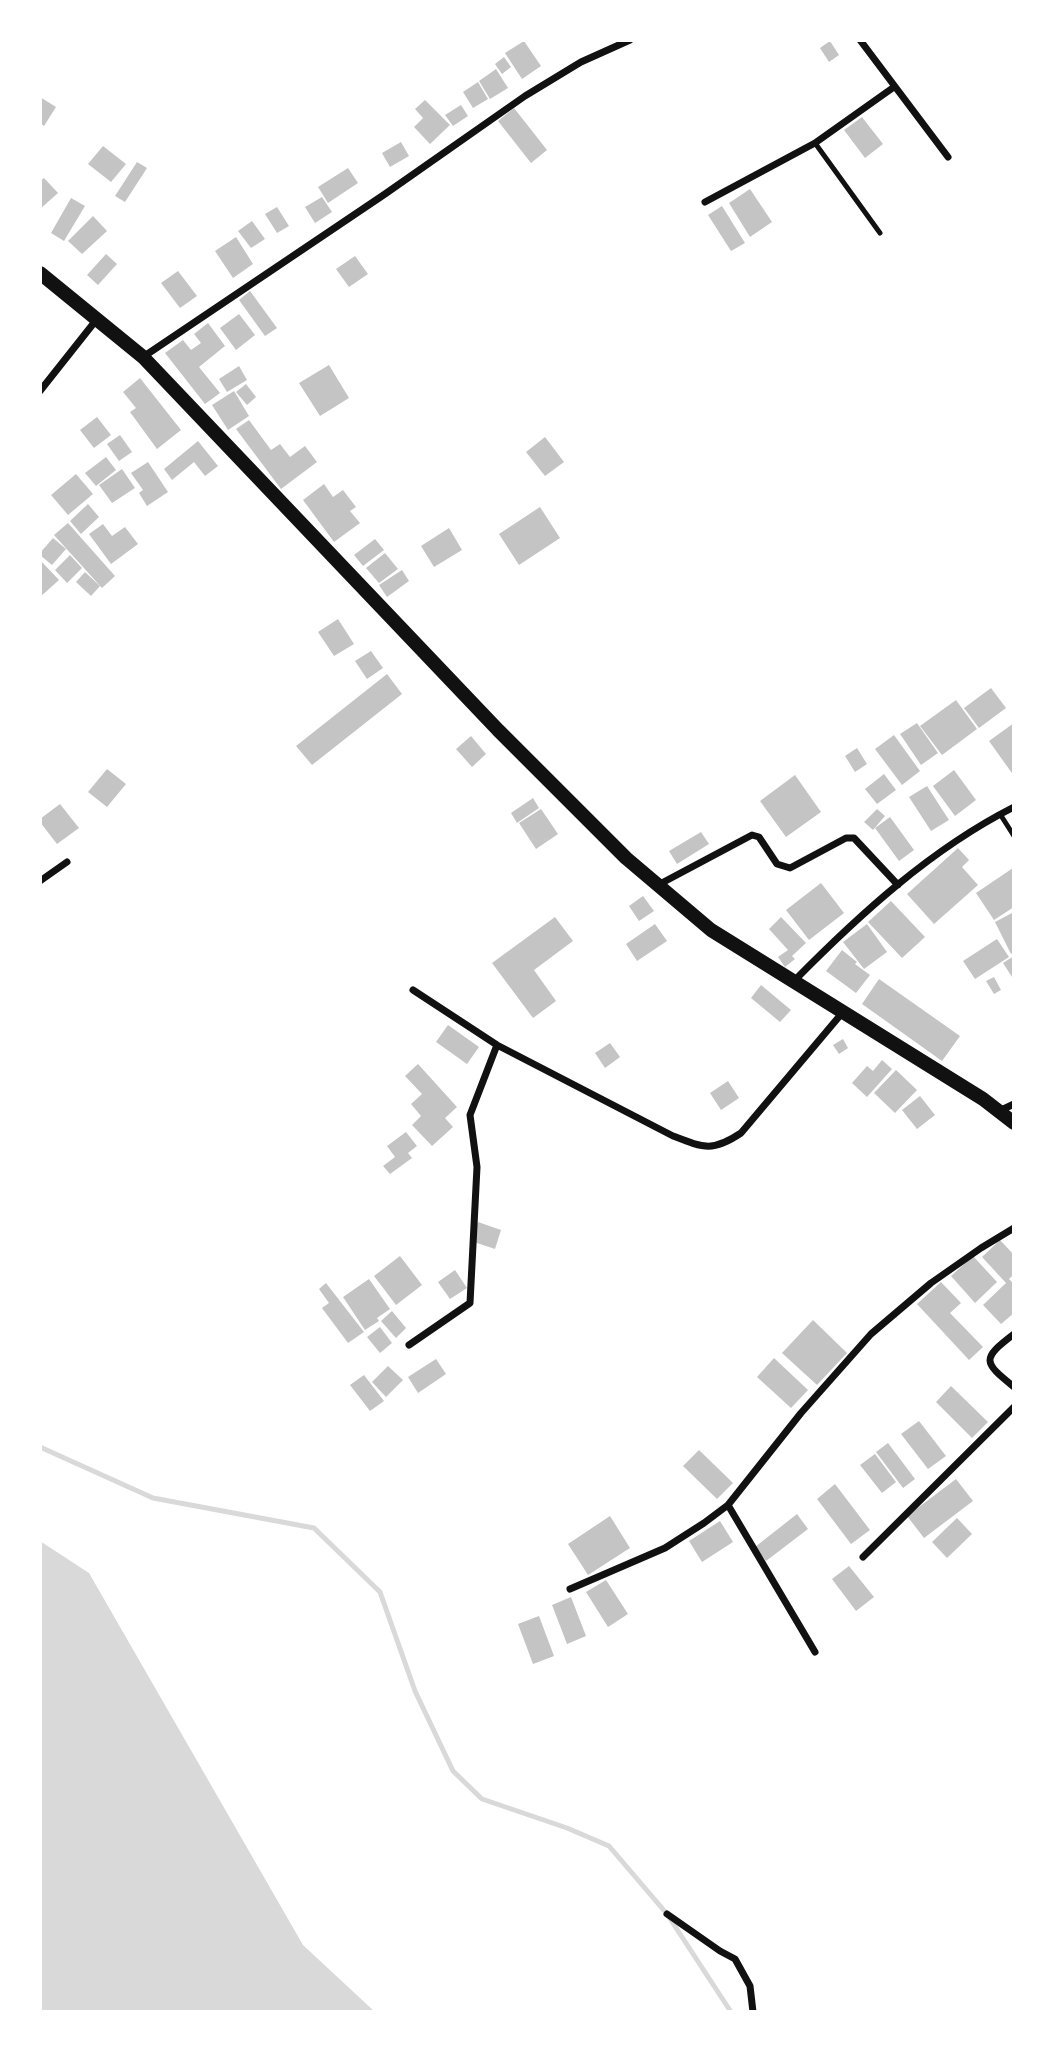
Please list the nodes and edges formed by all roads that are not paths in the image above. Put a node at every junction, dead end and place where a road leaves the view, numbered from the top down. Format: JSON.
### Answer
{"nodes":[{"id":1,"x":630,"y":40,"type":"edge"},
{"id":2,"x":860,"y":40,"type":"edge"},
{"id":3,"x":894,"y":87,"type":"junction"},
{"id":4,"x":816,"y":143,"type":"junction"},
{"id":5,"x":948,"y":157,"type":"dead end"},
{"id":6,"x":705,"y":202,"type":"dead end"},
{"id":7,"x":880,"y":233,"type":"dead end"},
{"id":8,"x":40,"y":273,"type":"edge"},
{"id":9,"x":97,"y":320,"type":"junction"},
{"id":10,"x":143,"y":358,"type":"junction"},
{"id":11,"x":40,"y":391,"type":"edge"},
{"id":12,"x":1014,"y":807,"type":"edge"},
{"id":13,"x":1000,"y":814,"type":"junction"},
{"id":14,"x":1014,"y":836,"type":"edge"},
{"id":15,"x":67,"y":862,"type":"dead end"},
{"id":16,"x":40,"y":881,"type":"edge"},
{"id":17,"x":657,"y":885,"type":"junction"},
{"id":18,"x":898,"y":885,"type":"junction"},
{"id":19,"x":793,"y":981,"type":"junction"},
{"id":20,"x":413,"y":990,"type":"dead end"},
{"id":21,"x":843,"y":1012,"type":"junction"},
{"id":22,"x":497,"y":1045,"type":"junction"},
{"id":23,"x":1014,"y":1104,"type":"edge"},
{"id":24,"x":998,"y":1111,"type":"junction"},
{"id":25,"x":1014,"y":1123,"type":"edge"},
{"id":26,"x":1014,"y":1228,"type":"edge"},
{"id":27,"x":1014,"y":1334,"type":"edge"},
{"id":28,"x":410,"y":1345,"type":"dead end"},
{"id":29,"x":1014,"y":1387,"type":"edge"},
{"id":30,"x":1014,"y":1407,"type":"edge"},
{"id":31,"x":728,"y":1505,"type":"junction"},
{"id":32,"x":863,"y":1557,"type":"dead end"},
{"id":33,"x":570,"y":1590,"type":"dead end"},
{"id":34,"x":815,"y":1652,"type":"dead end"},
{"id":35,"x":667,"y":1914,"type":"dead end"},
{"id":36,"x":753,"y":2012,"type":"edge"}],
"edges":[{"from":1,"to":10,"type":"street"},
{"from":2,"to":3,"type":"street"},
{"from":3,"to":4,"type":"street"},
{"from":3,"to":5,"type":"street"},
{"from":4,"to":6,"type":"street"},
{"from":4,"to":7,"type":"lane"},
{"from":8,"to":9,"type":"main road"},
{"from":9,"to":10,"type":"main road"},
{"from":9,"to":11,"type":"street"},
{"from":10,"to":17,"type":"main road"},
{"from":12,"to":13,"type":"street"},
{"from":13,"to":14,"type":"lane"},
{"from":13,"to":18,"type":"street"},
{"from":15,"to":16,"type":"street"},
{"from":17,"to":18,"type":"street"},
{"from":17,"to":19,"type":"main road"},
{"from":18,"to":19,"type":"street"},
{"from":19,"to":21,"type":"main road"},
{"from":20,"to":22,"type":"street"},
{"from":21,"to":22,"type":"street"},
{"from":21,"to":24,"type":"main road"},
{"from":22,"to":28,"type":"street"},
{"from":23,"to":24,"type":"street"},
{"from":24,"to":25,"type":"main road"},
{"from":26,"to":31,"type":"street"},
{"from":27,"to":29,"type":"street"},
{"from":30,"to":32,"type":"street"},
{"from":31,"to":33,"type":"street"},
{"from":31,"to":34,"type":"street"},
{"from":35,"to":36,"type":"street"}]}
